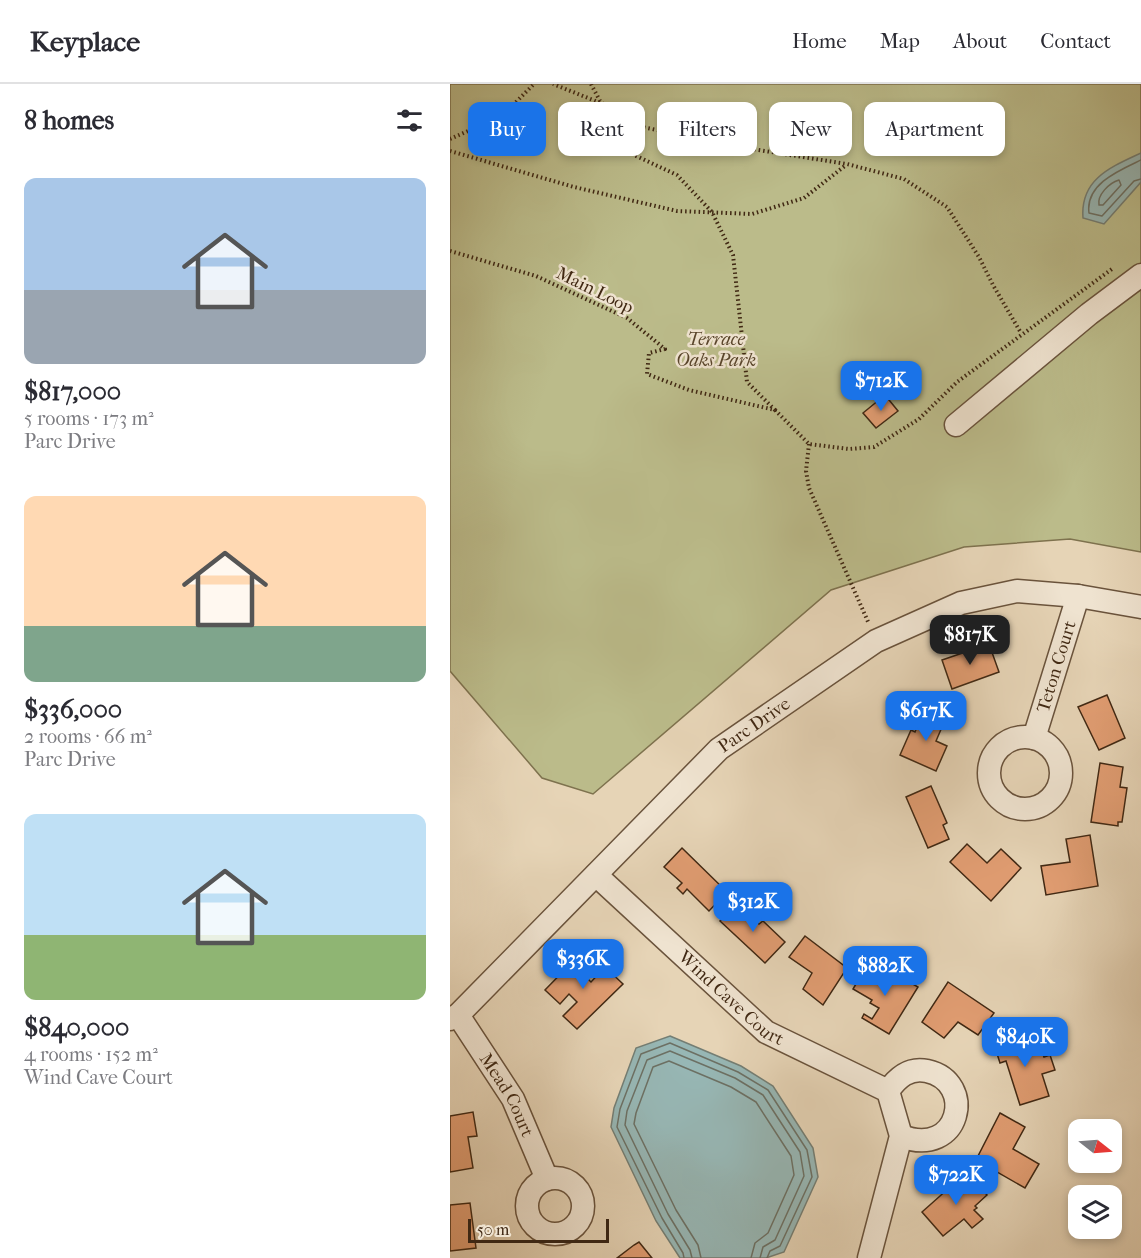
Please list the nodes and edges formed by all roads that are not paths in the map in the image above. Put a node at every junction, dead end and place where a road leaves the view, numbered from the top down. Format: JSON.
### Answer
{"nodes":[{"id":1,"x":1141,"y":275,"type":"edge"},
{"id":2,"x":956,"y":425,"type":"dead end"},
{"id":3,"x":1078,"y":596,"type":"junction"},
{"id":4,"x":1141,"y":607,"type":"edge"},
{"id":5,"x":1034,"y":738,"type":"dead end"},
{"id":6,"x":596,"y":875,"type":"junction"},
{"id":7,"x":454,"y":1017,"type":"edge"},
{"id":8,"x":888,"y":1091,"type":"junction"},
{"id":9,"x":901,"y":1136,"type":"junction"},
{"id":10,"x":547,"y":1179,"type":"dead end"},
{"id":11,"x":869,"y":1258,"type":"edge"}],
"edges":[{"from":1,"to":2,"type":"street"},
{"from":3,"to":4,"type":"street","name":"Parc Drive"},
{"from":3,"to":5,"type":"street","name":"Teton Court"},
{"from":3,"to":6,"type":"street","name":"Parc Drive"},
{"from":6,"to":7,"type":"street","name":"Parc Drive"},
{"from":6,"to":8,"type":"street","name":"Wind Cave Court"},
{"from":7,"to":10,"type":"street","name":"Mead Court"},
{"from":8,"to":9,"type":"street"},
{"from":8,"to":9,"type":"street"},
{"from":9,"to":11,"type":"street"}]}
